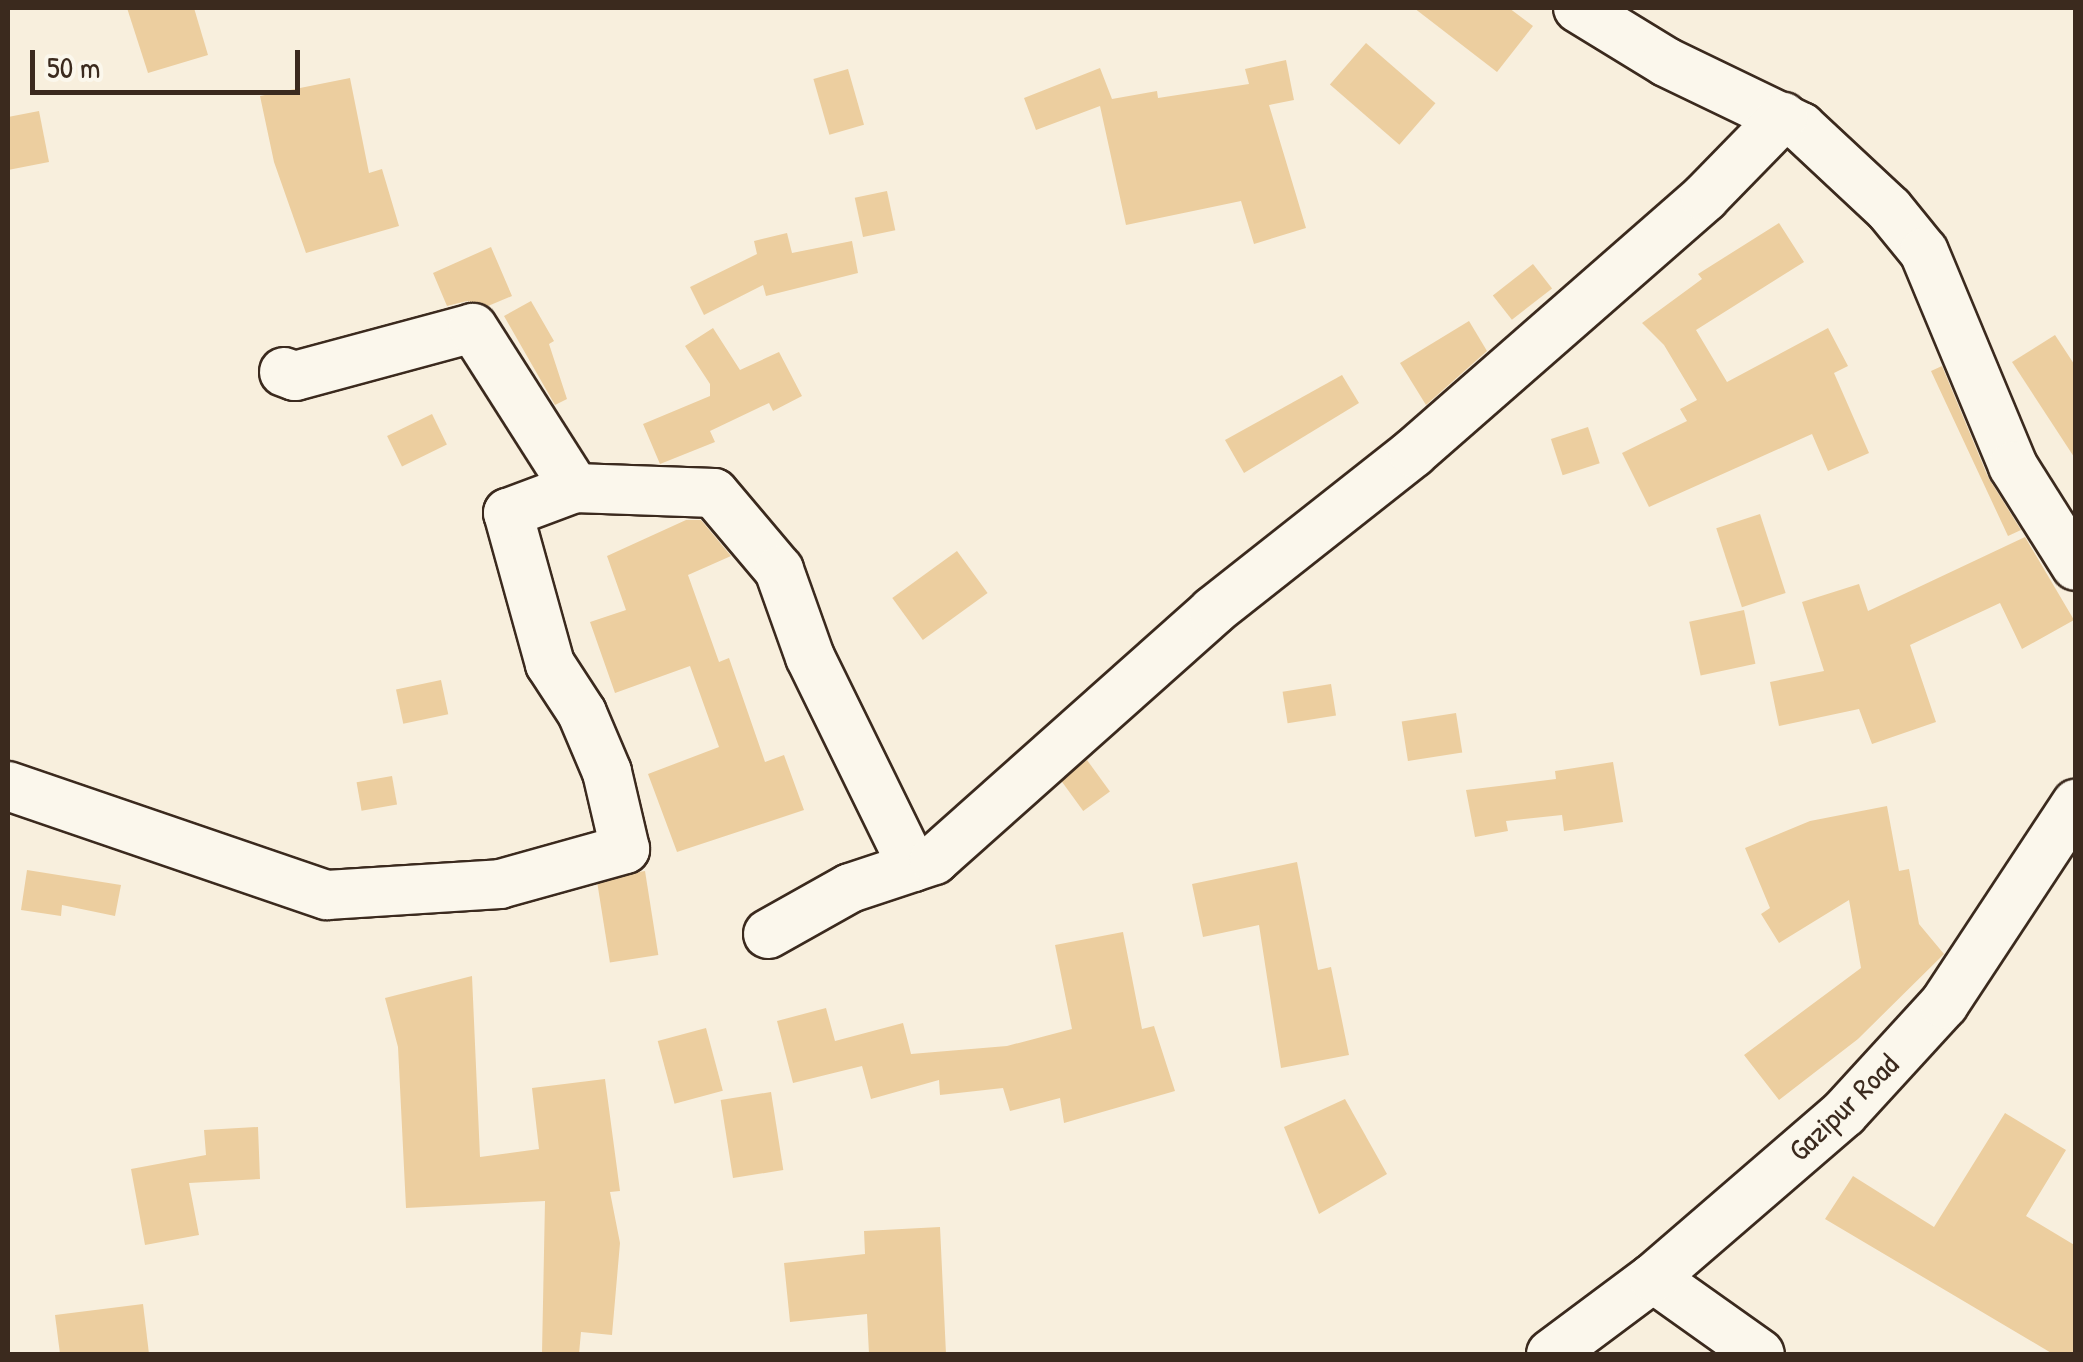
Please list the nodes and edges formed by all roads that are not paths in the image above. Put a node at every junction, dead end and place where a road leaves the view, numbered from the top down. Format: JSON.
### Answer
{"nodes":[{"id":1,"x":1578,"y":8,"type":"edge"},
{"id":2,"x":1782,"y":117,"type":"junction"},
{"id":3,"x":284,"y":372,"type":"dead end"},
{"id":4,"x":575,"y":488,"type":"junction"},
{"id":5,"x":2076,"y":566,"type":"edge"},
{"id":6,"x":8,"y":786,"type":"edge"},
{"id":7,"x":2076,"y":804,"type":"edge"},
{"id":8,"x":913,"y":867,"type":"junction"},
{"id":9,"x":768,"y":934,"type":"dead end"},
{"id":10,"x":1653,"y":1278,"type":"junction"},
{"id":11,"x":1551,"y":1354,"type":"edge"},
{"id":12,"x":1760,"y":1354,"type":"edge"}],
"edges":[{"from":1,"to":2,"type":"street"},
{"from":2,"to":5,"type":"street"},
{"from":2,"to":8,"type":"street"},
{"from":3,"to":4,"type":"street"},
{"from":4,"to":6,"type":"street"},
{"from":4,"to":8,"type":"street"},
{"from":7,"to":10,"type":"street","name":"Gazipur Road"},
{"from":8,"to":9,"type":"street"},
{"from":10,"to":11,"type":"street","name":"Gazipur Road"},
{"from":10,"to":12,"type":"street"}]}
